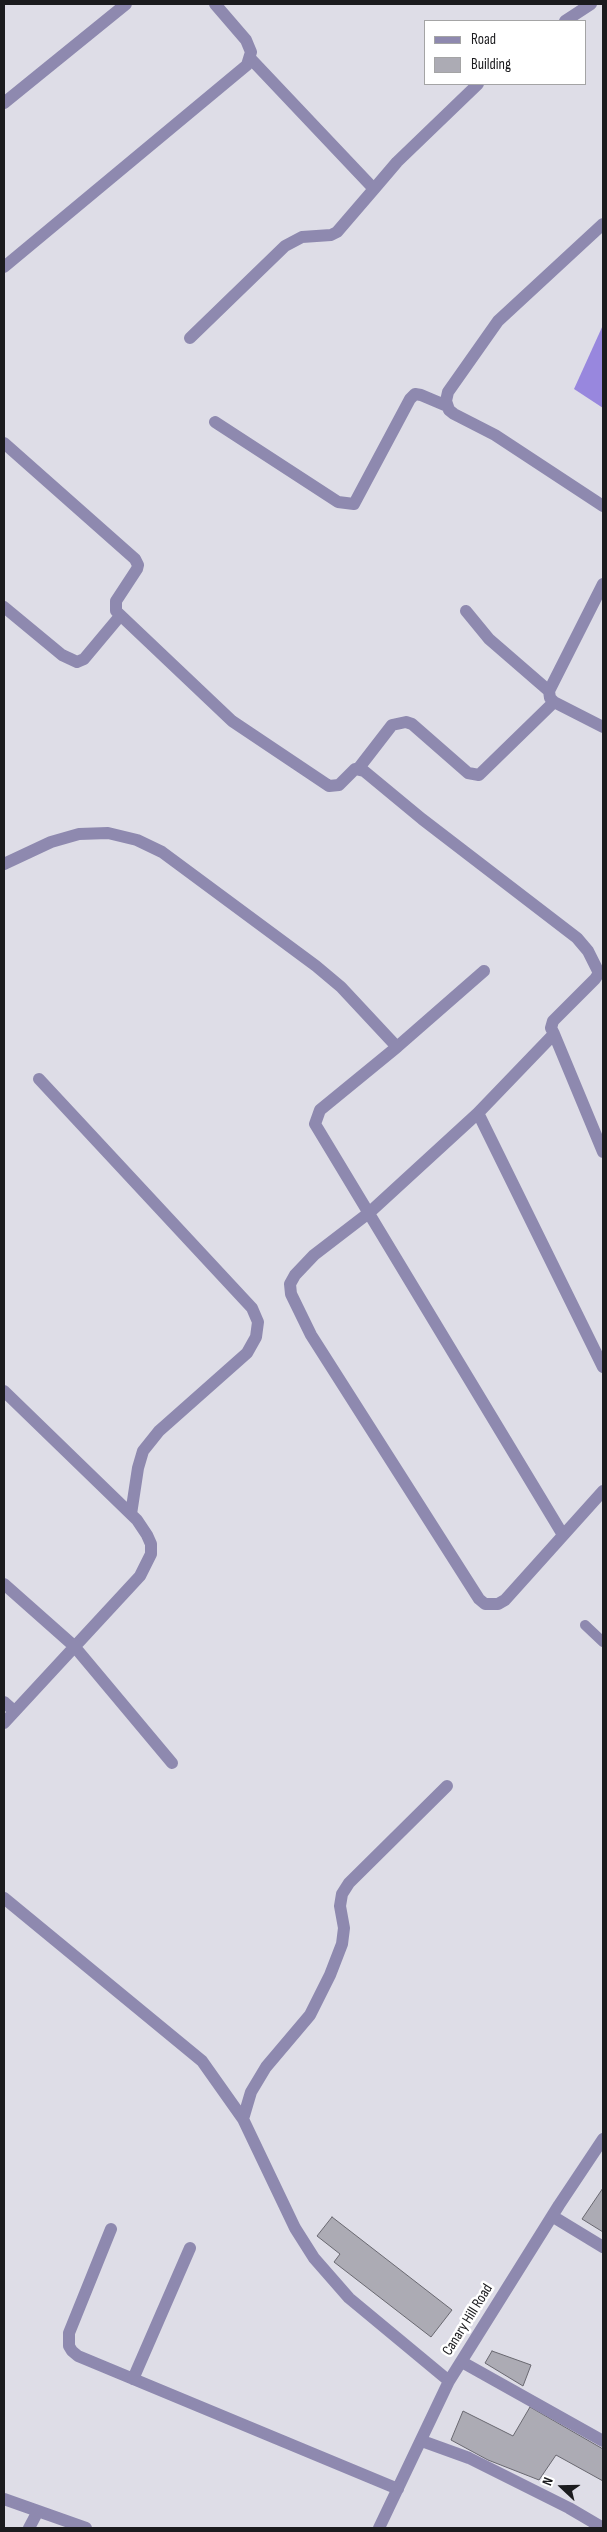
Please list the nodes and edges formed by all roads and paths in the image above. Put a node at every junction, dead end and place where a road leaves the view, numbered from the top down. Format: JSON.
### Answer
{"nodes":[{"id":1,"x":126,"y":4,"type":"edge"},
{"id":2,"x":216,"y":4,"type":"edge"},
{"id":3,"x":591,"y":4,"type":"edge"},
{"id":4,"x":567,"y":20,"type":"edge"},
{"id":5,"x":250,"y":58,"type":"junction"},
{"id":6,"x":477,"y":85,"type":"edge"},
{"id":7,"x":4,"y":103,"type":"edge"},
{"id":8,"x":374,"y":189,"type":"junction"},
{"id":9,"x":603,"y":224,"type":"edge"},
{"id":10,"x":4,"y":267,"type":"edge"},
{"id":11,"x":190,"y":338,"type":"dead end"},
{"id":12,"x":447,"y":406,"type":"junction"},
{"id":13,"x":214,"y":422,"type":"dead end"},
{"id":14,"x":4,"y":443,"type":"edge"},
{"id":15,"x":603,"y":506,"type":"edge"},
{"id":16,"x":603,"y":584,"type":"edge"},
{"id":17,"x":4,"y":607,"type":"edge"},
{"id":18,"x":466,"y":611,"type":"dead end"},
{"id":19,"x":120,"y":616,"type":"junction"},
{"id":20,"x":552,"y":696,"type":"junction"},
{"id":21,"x":603,"y":727,"type":"edge"},
{"id":22,"x":358,"y":769,"type":"junction"},
{"id":23,"x":4,"y":864,"type":"edge"},
{"id":24,"x":484,"y":971,"type":"dead end"},
{"id":25,"x":554,"y":1034,"type":"junction"},
{"id":26,"x":397,"y":1047,"type":"junction"},
{"id":27,"x":40,"y":1079,"type":"dead end"},
{"id":28,"x":478,"y":1113,"type":"junction"},
{"id":29,"x":602,"y":1144,"type":"edge"},
{"id":30,"x":370,"y":1212,"type":"junction"},
{"id":31,"x":603,"y":1367,"type":"edge"},
{"id":32,"x":4,"y":1391,"type":"edge"},
{"id":33,"x":603,"y":1491,"type":"edge"},
{"id":34,"x":131,"y":1514,"type":"junction"},
{"id":35,"x":563,"y":1535,"type":"junction"},
{"id":36,"x":4,"y":1584,"type":"edge"},
{"id":37,"x":585,"y":1625,"type":"dead end"},
{"id":38,"x":603,"y":1642,"type":"edge"},
{"id":39,"x":74,"y":1646,"type":"junction"},
{"id":40,"x":4,"y":1702,"type":"edge"},
{"id":41,"x":14,"y":1711,"type":"junction"},
{"id":42,"x":4,"y":1723,"type":"edge"},
{"id":43,"x":172,"y":1764,"type":"dead end"},
{"id":44,"x":447,"y":1786,"type":"dead end"},
{"id":45,"x":4,"y":1898,"type":"edge"},
{"id":46,"x":243,"y":2119,"type":"junction"},
{"id":47,"x":603,"y":2139,"type":"edge"},
{"id":48,"x":552,"y":2216,"type":"junction"},
{"id":49,"x":111,"y":2229,"type":"dead end"},
{"id":50,"x":603,"y":2247,"type":"edge"},
{"id":51,"x":190,"y":2248,"type":"dead end"},
{"id":52,"x":462,"y":2362,"type":"junction"},
{"id":53,"x":134,"y":2379,"type":"junction"},
{"id":54,"x":450,"y":2381,"type":"junction"},
{"id":55,"x":422,"y":2441,"type":"junction"},
{"id":56,"x":603,"y":2441,"type":"edge"},
{"id":57,"x":398,"y":2489,"type":"junction"},
{"id":58,"x":4,"y":2498,"type":"edge"},
{"id":59,"x":38,"y":2511,"type":"junction"},
{"id":60,"x":29,"y":2528,"type":"edge"},
{"id":61,"x":86,"y":2528,"type":"edge"},
{"id":62,"x":379,"y":2528,"type":"edge"},
{"id":63,"x":603,"y":2528,"type":"edge"}],
"edges":[{"from":1,"to":7,"type":"street"},
{"from":2,"to":5,"type":"street"},
{"from":3,"to":4,"type":"street"},
{"from":5,"to":8,"type":"street"},
{"from":5,"to":10,"type":"street"},
{"from":6,"to":8,"type":"street"},
{"from":8,"to":11,"type":"street"},
{"from":9,"to":12,"type":"street"},
{"from":12,"to":13,"type":"street"},
{"from":12,"to":15,"type":"street"},
{"from":14,"to":19,"type":"street"},
{"from":16,"to":20,"type":"street"},
{"from":17,"to":19,"type":"street"},
{"from":18,"to":20,"type":"street"},
{"from":19,"to":22,"type":"street"},
{"from":20,"to":21,"type":"street"},
{"from":20,"to":22,"type":"street"},
{"from":22,"to":25,"type":"street"},
{"from":23,"to":26,"type":"street"},
{"from":24,"to":26,"type":"street"},
{"from":25,"to":28,"type":"street"},
{"from":25,"to":29,"type":"street"},
{"from":26,"to":30,"type":"street"},
{"from":27,"to":34,"type":"street"},
{"from":28,"to":30,"type":"street"},
{"from":28,"to":31,"type":"street"},
{"from":30,"to":35,"type":"street"},
{"from":30,"to":35,"type":"street"},
{"from":32,"to":34,"type":"street"},
{"from":33,"to":35,"type":"street"},
{"from":34,"to":39,"type":"street"},
{"from":36,"to":39,"type":"street"},
{"from":37,"to":38,"type":"lane"},
{"from":39,"to":41,"type":"street"},
{"from":39,"to":43,"type":"street"},
{"from":40,"to":41,"type":"street"},
{"from":41,"to":42,"type":"street"},
{"from":44,"to":46,"type":"street"},
{"from":45,"to":46,"type":"street"},
{"from":46,"to":54,"type":"street"},
{"from":47,"to":48,"type":"street","name":"Canary Hill Road"},
{"from":48,"to":50,"type":"street"},
{"from":48,"to":52,"type":"street","name":"Canary Hill Road"},
{"from":49,"to":53,"type":"street"},
{"from":51,"to":53,"type":"street"},
{"from":52,"to":54,"type":"street","name":"Canary Hill Road"},
{"from":52,"to":56,"type":"street"},
{"from":53,"to":57,"type":"street"},
{"from":54,"to":55,"type":"street","name":"Canary Hill Road"},
{"from":55,"to":57,"type":"street","name":"Canary Hill Road"},
{"from":55,"to":63,"type":"street"},
{"from":57,"to":62,"type":"street","name":"Canary Hill Road"},
{"from":58,"to":59,"type":"street"},
{"from":59,"to":60,"type":"street"},
{"from":59,"to":61,"type":"street"}]}
